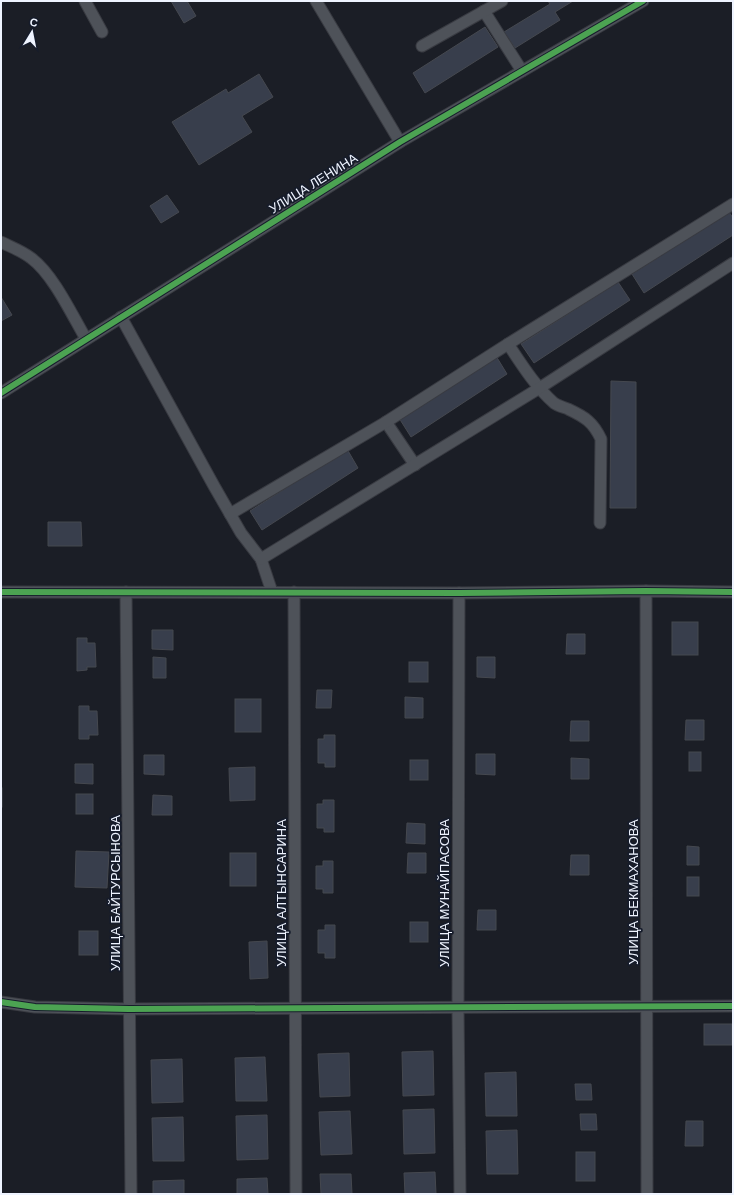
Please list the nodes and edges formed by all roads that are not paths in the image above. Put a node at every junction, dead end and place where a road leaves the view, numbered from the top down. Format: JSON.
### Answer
{"nodes":[{"id":1,"x":85,"y":1,"type":"edge"},
{"id":2,"x":316,"y":1,"type":"edge"},
{"id":3,"x":502,"y":1,"type":"edge"},
{"id":4,"x":642,"y":1,"type":"edge"},
{"id":5,"x":484,"y":11,"type":"junction"},
{"id":6,"x":102,"y":32,"type":"dead end"},
{"id":7,"x":422,"y":46,"type":"dead end"},
{"id":8,"x":522,"y":71,"type":"junction"},
{"id":9,"x":400,"y":142,"type":"junction"},
{"id":10,"x":733,"y":204,"type":"edge"},
{"id":11,"x":1,"y":242,"type":"edge"},
{"id":12,"x":733,"y":262,"type":"edge"},
{"id":13,"x":121,"y":317,"type":"junction"},
{"id":14,"x":86,"y":339,"type":"junction"},
{"id":15,"x":508,"y":344,"type":"junction"},
{"id":16,"x":538,"y":389,"type":"junction"},
{"id":17,"x":1,"y":393,"type":"edge"},
{"id":18,"x":386,"y":422,"type":"junction"},
{"id":19,"x":414,"y":465,"type":"junction"},
{"id":20,"x":230,"y":514,"type":"junction"},
{"id":21,"x":600,"y":523,"type":"dead end"},
{"id":22,"x":262,"y":559,"type":"junction"},
{"id":23,"x":646,"y":591,"type":"junction"},
{"id":24,"x":1,"y":592,"type":"edge"},
{"id":25,"x":126,"y":592,"type":"junction"},
{"id":26,"x":272,"y":592,"type":"junction"},
{"id":27,"x":294,"y":592,"type":"junction"},
{"id":28,"x":459,"y":592,"type":"junction"},
{"id":29,"x":733,"y":592,"type":"edge"},
{"id":30,"x":1,"y":1002,"type":"edge"},
{"id":31,"x":733,"y":1006,"type":"edge"},
{"id":32,"x":648,"y":1007,"type":"junction"},
{"id":33,"x":458,"y":1008,"type":"junction"},
{"id":34,"x":295,"y":1009,"type":"junction"},
{"id":35,"x":129,"y":1010,"type":"junction"},
{"id":36,"x":131,"y":1194,"type":"edge"},
{"id":37,"x":296,"y":1194,"type":"edge"},
{"id":38,"x":460,"y":1194,"type":"edge"},
{"id":39,"x":647,"y":1194,"type":"edge"}],
"edges":[{"from":1,"to":6,"type":"street"},
{"from":2,"to":9,"type":"street"},
{"from":3,"to":5,"type":"street"},
{"from":4,"to":8,"type":"street","name":"УЛИЦА ЛЕНИНА"},
{"from":5,"to":7,"type":"street"},
{"from":5,"to":8,"type":"street"},
{"from":8,"to":9,"type":"street","name":"УЛИЦА ЛЕНИНА"},
{"from":9,"to":13,"type":"street","name":"УЛИЦА ЛЕНИНА"},
{"from":10,"to":15,"type":"street"},
{"from":11,"to":14,"type":"street"},
{"from":12,"to":16,"type":"street"},
{"from":13,"to":14,"type":"street","name":"УЛИЦА ЛЕНИНА"},
{"from":13,"to":20,"type":"street"},
{"from":14,"to":17,"type":"street","name":"УЛИЦА ЛЕНИНА"},
{"from":15,"to":16,"type":"street"},
{"from":15,"to":18,"type":"street"},
{"from":16,"to":19,"type":"street"},
{"from":16,"to":21,"type":"street"},
{"from":18,"to":19,"type":"street"},
{"from":18,"to":20,"type":"street"},
{"from":19,"to":22,"type":"street"},
{"from":20,"to":22,"type":"street"},
{"from":22,"to":26,"type":"street"},
{"from":23,"to":28,"type":"street"},
{"from":23,"to":29,"type":"street"},
{"from":23,"to":32,"type":"street","name":"УЛИЦА БЕКМАХАНОВА"},
{"from":24,"to":25,"type":"street"},
{"from":25,"to":26,"type":"street"},
{"from":25,"to":35,"type":"street","name":"УЛИЦА БАЙТУРСЫНОВА"},
{"from":26,"to":27,"type":"street"},
{"from":27,"to":28,"type":"street"},
{"from":27,"to":34,"type":"street","name":"УЛИЦА АЛТЫНСАРИНА"},
{"from":28,"to":33,"type":"street","name":"УЛИЦА МУНАЙПАСОВА"},
{"from":30,"to":35,"type":"street"},
{"from":31,"to":32,"type":"street"},
{"from":32,"to":33,"type":"street"},
{"from":32,"to":39,"type":"street","name":"УЛИЦА БЕКМАХАНОВА"},
{"from":33,"to":34,"type":"street"},
{"from":33,"to":38,"type":"street","name":"УЛИЦА МУНАЙПАСОВА"},
{"from":34,"to":35,"type":"street"},
{"from":34,"to":37,"type":"street","name":"УЛИЦА АЛТЫНСАРИНА"},
{"from":35,"to":36,"type":"street","name":"УЛИЦА БАЙТУРСЫНОВА"}]}
